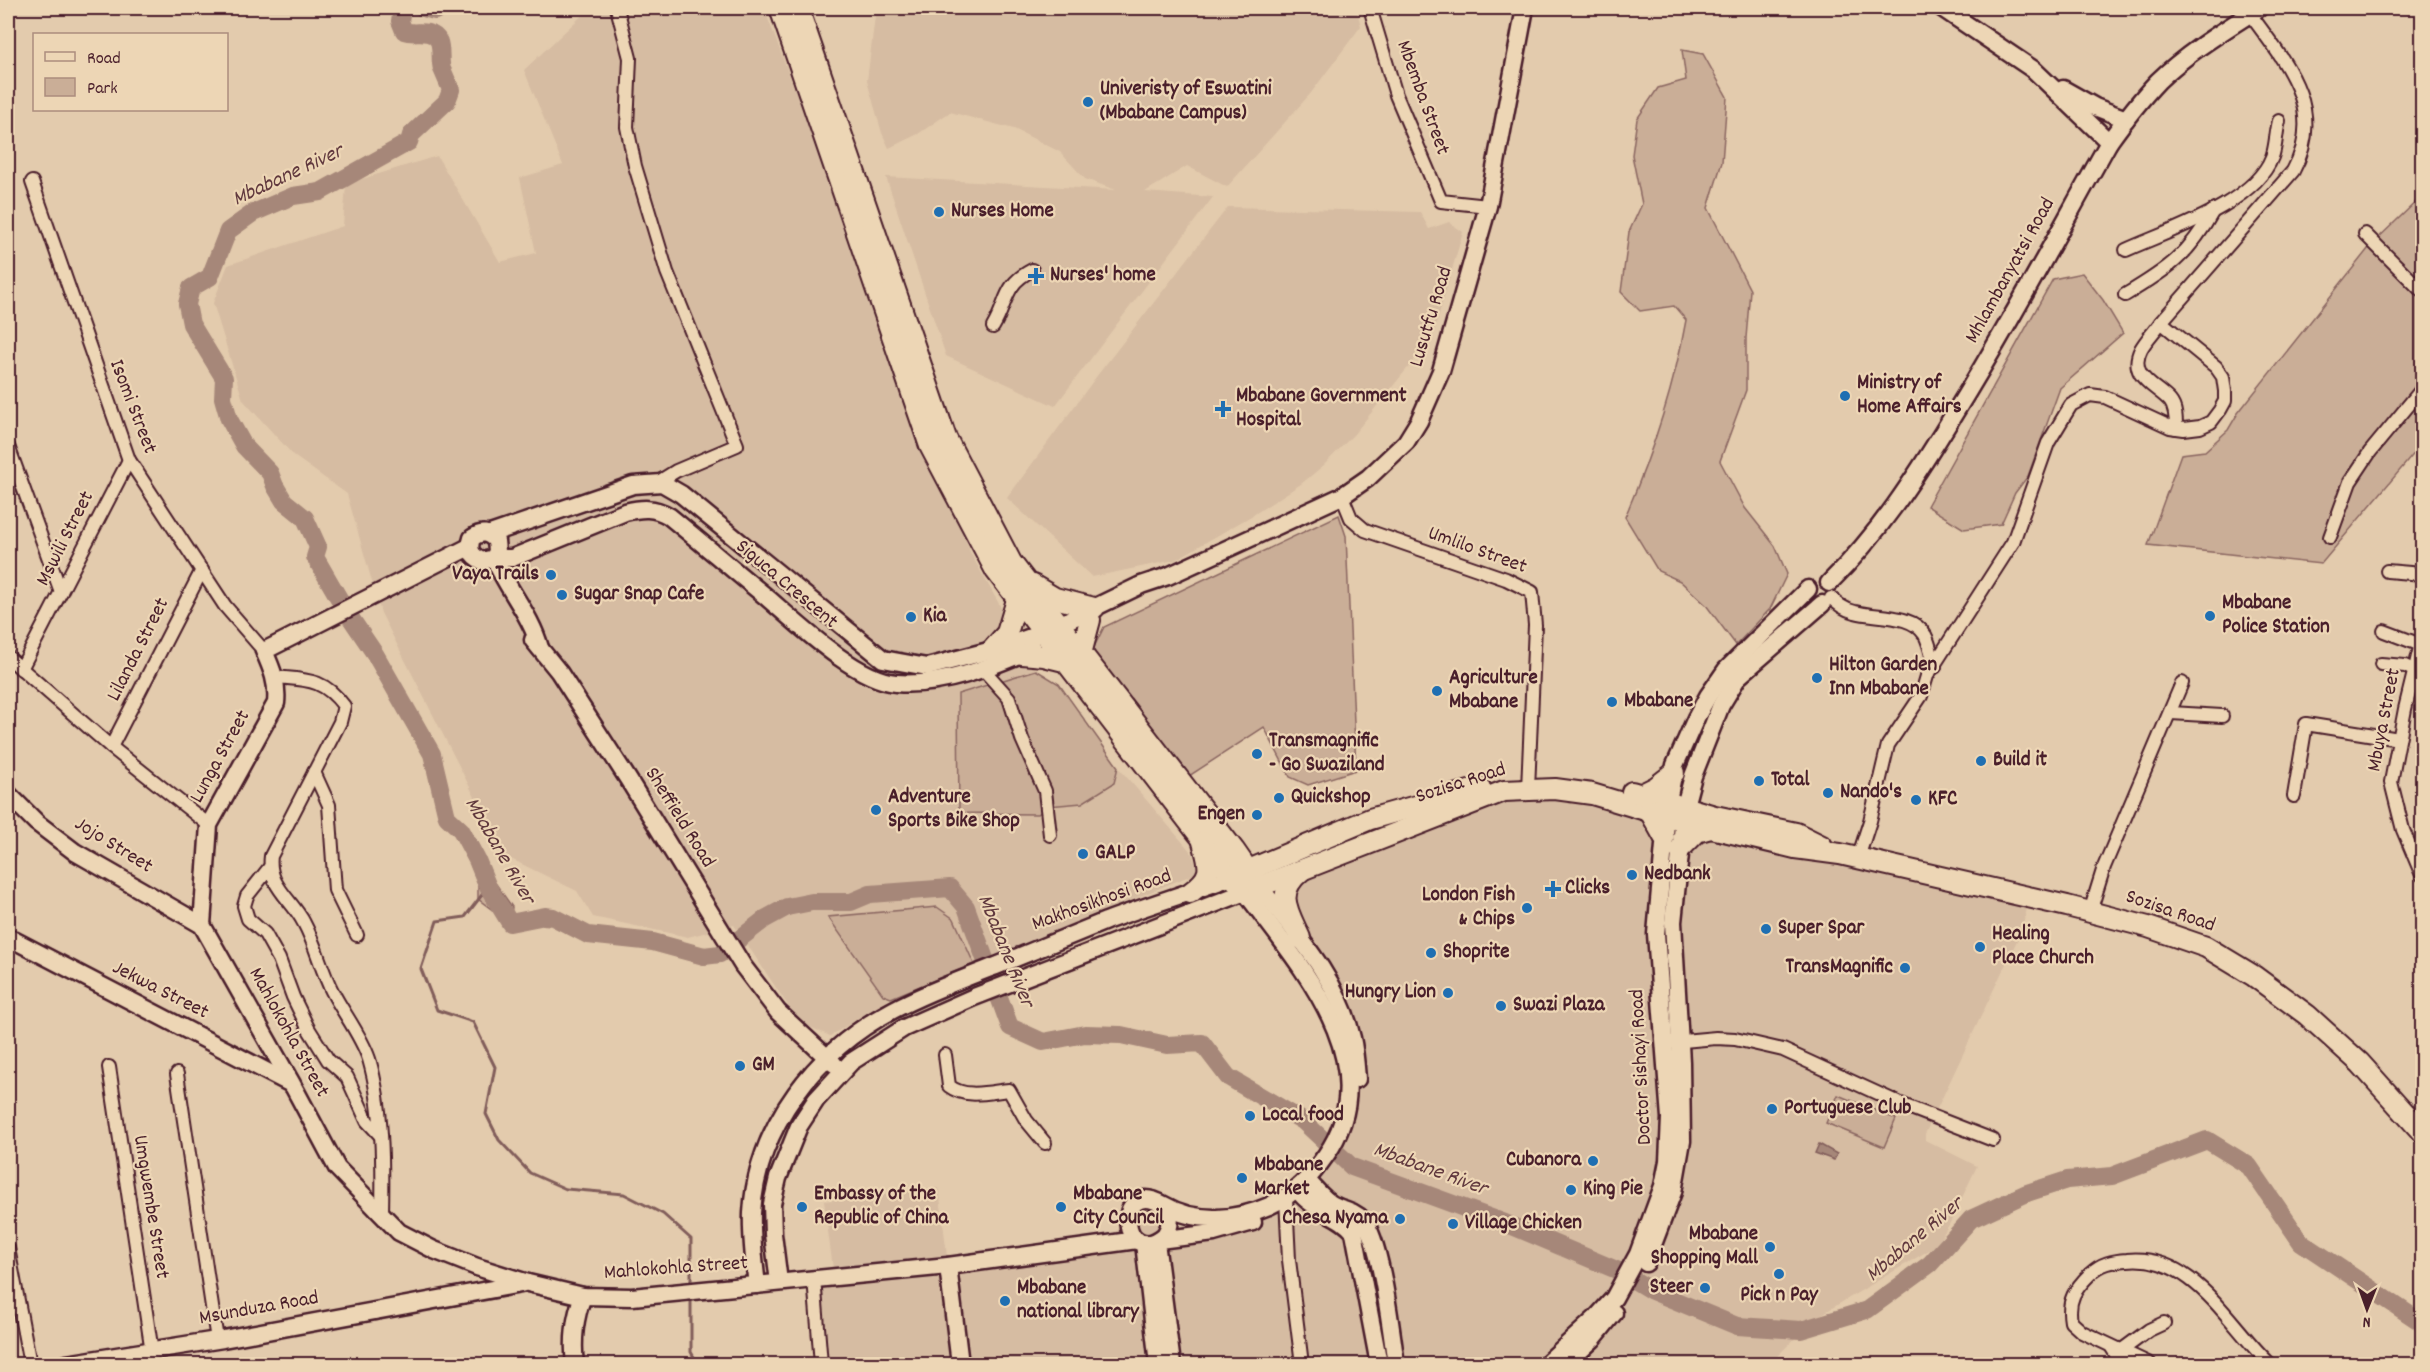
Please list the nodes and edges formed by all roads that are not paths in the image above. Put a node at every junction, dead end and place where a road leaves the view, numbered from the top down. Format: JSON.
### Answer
{"nodes":[{"id":1,"x":617,"y":8,"type":"edge"},
{"id":2,"x":780,"y":8,"type":"edge"},
{"id":3,"x":798,"y":8,"type":"edge"},
{"id":4,"x":1370,"y":8,"type":"edge"},
{"id":5,"x":1525,"y":8,"type":"edge"},
{"id":6,"x":1942,"y":8,"type":"edge"},
{"id":7,"x":2255,"y":11,"type":"edge"},
{"id":8,"x":2044,"y":79,"type":"junction"},
{"id":9,"x":2126,"y":119,"type":"junction"},
{"id":10,"x":2279,"y":121,"type":"dead end"},
{"id":11,"x":2109,"y":142,"type":"junction"},
{"id":12,"x":32,"y":182,"type":"dead end"},
{"id":13,"x":1488,"y":206,"type":"junction"},
{"id":14,"x":2212,"y":211,"type":"junction"},
{"id":15,"x":2366,"y":234,"type":"dead end"},
{"id":16,"x":2126,"y":250,"type":"dead end"},
{"id":17,"x":1032,"y":270,"type":"dead end"},
{"id":18,"x":2422,"y":291,"type":"edge"},
{"id":19,"x":2125,"y":295,"type":"dead end"},
{"id":20,"x":2161,"y":322,"type":"junction"},
{"id":21,"x":993,"y":327,"type":"dead end"},
{"id":22,"x":2422,"y":389,"type":"edge"},
{"id":23,"x":2176,"y":428,"type":"junction"},
{"id":24,"x":8,"y":446,"type":"edge"},
{"id":25,"x":129,"y":459,"type":"junction"},
{"id":26,"x":655,"y":484,"type":"junction"},
{"id":27,"x":1342,"y":496,"type":"junction"},
{"id":28,"x":651,"y":508,"type":"junction"},
{"id":29,"x":490,"y":534,"type":"junction"},
{"id":30,"x":2330,"y":537,"type":"dead end"},
{"id":31,"x":469,"y":547,"type":"junction"},
{"id":32,"x":520,"y":555,"type":"junction"},
{"id":33,"x":488,"y":559,"type":"junction"},
{"id":34,"x":201,"y":570,"type":"junction"},
{"id":35,"x":2387,"y":571,"type":"dead end"},
{"id":36,"x":2422,"y":574,"type":"edge"},
{"id":37,"x":1025,"y":581,"type":"junction"},
{"id":38,"x":504,"y":582,"type":"junction"},
{"id":39,"x":61,"y":592,"type":"junction"},
{"id":40,"x":1828,"y":595,"type":"junction"},
{"id":41,"x":1017,"y":600,"type":"junction"},
{"id":42,"x":1092,"y":614,"type":"junction"},
{"id":43,"x":2384,"y":631,"type":"dead end"},
{"id":44,"x":1054,"y":634,"type":"junction"},
{"id":45,"x":2422,"y":642,"type":"edge"},
{"id":46,"x":540,"y":648,"type":"junction"},
{"id":47,"x":992,"y":650,"type":"junction"},
{"id":48,"x":264,"y":651,"type":"junction"},
{"id":49,"x":1022,"y":654,"type":"junction"},
{"id":50,"x":8,"y":657,"type":"edge"},
{"id":51,"x":1073,"y":657,"type":"junction"},
{"id":52,"x":2381,"y":664,"type":"dead end"},
{"id":53,"x":1935,"y":667,"type":"junction"},
{"id":54,"x":21,"y":669,"type":"junction"},
{"id":55,"x":983,"y":669,"type":"junction"},
{"id":56,"x":2415,"y":670,"type":"junction"},
{"id":57,"x":275,"y":677,"type":"junction"},
{"id":58,"x":2182,"y":683,"type":"dead end"},
{"id":59,"x":2171,"y":712,"type":"junction"},
{"id":60,"x":2222,"y":716,"type":"dead end"},
{"id":61,"x":2399,"y":740,"type":"junction"},
{"id":62,"x":111,"y":747,"type":"junction"},
{"id":63,"x":314,"y":772,"type":"junction"},
{"id":64,"x":1674,"y":773,"type":"junction"},
{"id":65,"x":1529,"y":782,"type":"junction"},
{"id":66,"x":8,"y":794,"type":"edge"},
{"id":67,"x":2294,"y":796,"type":"dead end"},
{"id":68,"x":1669,"y":806,"type":"junction"},
{"id":69,"x":1709,"y":820,"type":"junction"},
{"id":70,"x":209,"y":825,"type":"junction"},
{"id":71,"x":1050,"y":834,"type":"dead end"},
{"id":72,"x":1202,"y":837,"type":"junction"},
{"id":73,"x":1223,"y":837,"type":"junction"},
{"id":74,"x":1664,"y":837,"type":"joint"},
{"id":75,"x":1678,"y":850,"type":"junction"},
{"id":76,"x":1849,"y":856,"type":"junction"},
{"id":77,"x":1278,"y":858,"type":"junction"},
{"id":78,"x":270,"y":867,"type":"junction"},
{"id":79,"x":1305,"y":868,"type":"junction"},
{"id":80,"x":2422,"y":875,"type":"edge"},
{"id":81,"x":1247,"y":881,"type":"junction"},
{"id":82,"x":1190,"y":893,"type":"junction"},
{"id":83,"x":2090,"y":912,"type":"junction"},
{"id":84,"x":1673,"y":922,"type":"junction"},
{"id":85,"x":202,"y":925,"type":"junction"},
{"id":86,"x":1656,"y":934,"type":"junction"},
{"id":87,"x":357,"y":935,"type":"dead end"},
{"id":88,"x":8,"y":937,"type":"edge"},
{"id":89,"x":1300,"y":938,"type":"junction"},
{"id":90,"x":1672,"y":1042,"type":"junction"},
{"id":91,"x":945,"y":1055,"type":"dead end"},
{"id":92,"x":822,"y":1063,"type":"junction"},
{"id":93,"x":109,"y":1067,"type":"dead end"},
{"id":94,"x":177,"y":1074,"type":"dead end"},
{"id":95,"x":836,"y":1077,"type":"junction"},
{"id":96,"x":292,"y":1084,"type":"junction"},
{"id":97,"x":2422,"y":1132,"type":"edge"},
{"id":98,"x":381,"y":1136,"type":"junction"},
{"id":99,"x":1342,"y":1137,"type":"junction"},
{"id":100,"x":1993,"y":1140,"type":"dead end"},
{"id":101,"x":1045,"y":1143,"type":"dead end"},
{"id":102,"x":1299,"y":1193,"type":"junction"},
{"id":103,"x":1163,"y":1205,"type":"junction"},
{"id":104,"x":382,"y":1214,"type":"junction"},
{"id":105,"x":1127,"y":1215,"type":"junction"},
{"id":106,"x":1149,"y":1241,"type":"junction"},
{"id":107,"x":8,"y":1248,"type":"edge"},
{"id":108,"x":1082,"y":1248,"type":"junction"},
{"id":109,"x":948,"y":1266,"type":"junction"},
{"id":110,"x":477,"y":1267,"type":"junction"},
{"id":111,"x":814,"y":1278,"type":"junction"},
{"id":112,"x":779,"y":1282,"type":"junction"},
{"id":113,"x":528,"y":1283,"type":"junction"},
{"id":114,"x":757,"y":1285,"type":"junction"},
{"id":115,"x":459,"y":1295,"type":"junction"},
{"id":116,"x":582,"y":1296,"type":"junction"},
{"id":117,"x":1620,"y":1297,"type":"junction"},
{"id":118,"x":2164,"y":1323,"type":"dead end"},
{"id":119,"x":217,"y":1340,"type":"junction"},
{"id":120,"x":2116,"y":1348,"type":"junction"},
{"id":121,"x":152,"y":1352,"type":"junction"},
{"id":122,"x":30,"y":1365,"type":"edge"},
{"id":123,"x":66,"y":1365,"type":"edge"},
{"id":124,"x":575,"y":1365,"type":"edge"},
{"id":125,"x":821,"y":1365,"type":"edge"},
{"id":126,"x":960,"y":1365,"type":"edge"},
{"id":127,"x":1158,"y":1365,"type":"edge"},
{"id":128,"x":1172,"y":1365,"type":"edge"},
{"id":129,"x":1302,"y":1365,"type":"edge"},
{"id":130,"x":1379,"y":1365,"type":"edge"},
{"id":131,"x":1396,"y":1365,"type":"edge"},
{"id":132,"x":1546,"y":1365,"type":"edge"},
{"id":133,"x":1566,"y":1365,"type":"edge"},
{"id":134,"x":2122,"y":1365,"type":"edge"},
{"id":135,"x":2150,"y":1365,"type":"edge"},
{"id":136,"x":2270,"y":1365,"type":"edge"}],
"edges":[{"from":1,"to":26,"type":"street"},
{"from":2,"to":41,"type":"main road"},
{"from":3,"to":37,"type":"main road"},
{"from":4,"to":13,"type":"street","name":"Mbemba Street"},
{"from":5,"to":13,"type":"street","name":"Lusutfu Road"},
{"from":6,"to":8,"type":"street"},
{"from":7,"to":9,"type":"street","name":"Mhlambanyatsi Road"},
{"from":7,"to":20,"type":"street"},
{"from":8,"to":9,"type":"street"},
{"from":8,"to":11,"type":"street"},
{"from":9,"to":11,"type":"street","name":"Mhlambanyatsi Road"},
{"from":10,"to":14,"type":"street"},
{"from":11,"to":40,"type":"street","name":"Mhlambanyatsi Road"},
{"from":12,"to":25,"type":"street","name":"Isomi Street"},
{"from":13,"to":27,"type":"street","name":"Lusutfu Road"},
{"from":14,"to":16,"type":"street"},
{"from":14,"to":19,"type":"street"},
{"from":15,"to":18,"type":"street"},
{"from":17,"to":21,"type":"street"},
{"from":20,"to":23,"type":"street"},
{"from":20,"to":23,"type":"street"},
{"from":22,"to":30,"type":"street"},
{"from":23,"to":53,"type":"street"},
{"from":24,"to":39,"type":"street"},
{"from":25,"to":34,"type":"street","name":"Isomi Street"},
{"from":25,"to":39,"type":"street","name":"Mswili Street"},
{"from":26,"to":28,"type":"street"},
{"from":26,"to":29,"type":"street","name":"Siguca Crescent"},
{"from":26,"to":47,"type":"street","name":"Siguca Crescent"},
{"from":27,"to":42,"type":"street","name":"Lusutfu Road"},
{"from":27,"to":65,"type":"street","name":"Umlilo Street"},
{"from":28,"to":32,"type":"street"},
{"from":28,"to":55,"type":"street","name":"Siguca Crescent"},
{"from":29,"to":31,"type":"street"},
{"from":29,"to":33,"type":"street"},
{"from":31,"to":33,"type":"street"},
{"from":31,"to":48,"type":"street"},
{"from":32,"to":33,"type":"street"},
{"from":32,"to":38,"type":"street"},
{"from":33,"to":38,"type":"street"},
{"from":33,"to":46,"type":"street","name":"Sheffield Road"},
{"from":34,"to":48,"type":"street","name":"Isomi Street"},
{"from":34,"to":62,"type":"street","name":"Lilanda Street"},
{"from":35,"to":36,"type":"street"},
{"from":37,"to":42,"type":"main road"},
{"from":37,"to":44,"type":"main road"},
{"from":38,"to":46,"type":"street"},
{"from":39,"to":54,"type":"street","name":"Mswili Street"},
{"from":40,"to":53,"type":"street"},
{"from":40,"to":64,"type":"street"},
{"from":40,"to":68,"type":"street","name":"Mhlambanyatsi Road"},
{"from":41,"to":44,"type":"main road"},
{"from":41,"to":47,"type":"main road"},
{"from":42,"to":44,"type":"street","name":"Lusutfu Road"},
{"from":42,"to":51,"type":"main road"},
{"from":43,"to":45,"type":"street"},
{"from":44,"to":47,"type":"street","name":"Siguca Crescent"},
{"from":44,"to":49,"type":"street","name":"Siguca Crescent"},
{"from":44,"to":51,"type":"main road"},
{"from":45,"to":56,"type":"street","name":"Mbuya Street"},
{"from":46,"to":92,"type":"street","name":"Sheffield Road"},
{"from":48,"to":57,"type":"street","name":"Lunga Street"},
{"from":49,"to":51,"type":"main road"},
{"from":49,"to":55,"type":"street","name":"Siguca Crescent"},
{"from":50,"to":54,"type":"street"},
{"from":51,"to":72,"type":"main road"},
{"from":51,"to":73,"type":"main road"},
{"from":52,"to":56,"type":"street"},
{"from":53,"to":76,"type":"street"},
{"from":54,"to":62,"type":"street"},
{"from":55,"to":71,"type":"street"},
{"from":56,"to":61,"type":"street","name":"Mbuya Street"},
{"from":57,"to":63,"type":"street"},
{"from":57,"to":70,"type":"street","name":"Lunga Street"},
{"from":58,"to":59,"type":"street"},
{"from":59,"to":60,"type":"street"},
{"from":59,"to":83,"type":"street"},
{"from":61,"to":67,"type":"street"},
{"from":61,"to":80,"type":"street","name":"Mbuya Street"},
{"from":62,"to":70,"type":"street"},
{"from":63,"to":78,"type":"street"},
{"from":63,"to":87,"type":"street"},
{"from":64,"to":68,"type":"street"},
{"from":64,"to":68,"type":"main road"},
{"from":65,"to":68,"type":"main road","name":"Sozisa Road"},
{"from":65,"to":77,"type":"main road","name":"Sozisa Road"},
{"from":65,"to":79,"type":"main road","name":"Sozisa Road"},
{"from":66,"to":85,"type":"street","name":"Jojo Street"},
{"from":68,"to":69,"type":"main road","name":"Sozisa Road"},
{"from":68,"to":69,"type":"main road"},
{"from":68,"to":74,"type":"main road"},
{"from":68,"to":75,"type":"street","name":"Doctor Sishayi Road"},
{"from":69,"to":75,"type":"main road"},
{"from":69,"to":76,"type":"main road","name":"Sozisa Road"},
{"from":70,"to":85,"type":"street","name":"Lunga Street"},
{"from":72,"to":81,"type":"main road"},
{"from":72,"to":82,"type":"main road"},
{"from":73,"to":77,"type":"main road"},
{"from":73,"to":81,"type":"main road"},
{"from":74,"to":86,"type":"street","name":"Doctor Sishayi Road"},
{"from":75,"to":84,"type":"street","name":"Doctor Sishayi Road"},
{"from":76,"to":83,"type":"main road","name":"Sozisa Road"},
{"from":77,"to":81,"type":"main road","name":"Sozisa Road"},
{"from":78,"to":98,"type":"street"},
{"from":78,"to":98,"type":"street"},
{"from":79,"to":81,"type":"main road","name":"Sozisa Road"},
{"from":79,"to":89,"type":"main road"},
{"from":81,"to":82,"type":"street","name":"Makhosikhosi Road"},
{"from":81,"to":89,"type":"street"},
{"from":81,"to":95,"type":"street","name":"Makhosikhosi Road"},
{"from":81,"to":99,"type":"street"},
{"from":82,"to":92,"type":"street","name":"Makhosikhosi Road"},
{"from":83,"to":97,"type":"main road","name":"Sozisa Road"},
{"from":84,"to":86,"type":"street"},
{"from":84,"to":90,"type":"street","name":"Doctor Sishayi Road"},
{"from":85,"to":96,"type":"street","name":"Mahlokohla Street"},
{"from":86,"to":90,"type":"street","name":"Doctor Sishayi Road"},
{"from":88,"to":96,"type":"street","name":"Jekwa Street"},
{"from":89,"to":99,"type":"street"},
{"from":90,"to":100,"type":"street"},
{"from":90,"to":117,"type":"street","name":"Doctor Sishayi Road"},
{"from":91,"to":101,"type":"street"},
{"from":92,"to":95,"type":"street","name":"Sheffield Road"},
{"from":92,"to":114,"type":"street","name":"Makhosikhosi Road"},
{"from":93,"to":121,"type":"street","name":"Umgwembe Street"},
{"from":94,"to":119,"type":"street"},
{"from":95,"to":112,"type":"street","name":"Makhosikhosi Road"},
{"from":96,"to":104,"type":"street","name":"Mahlokohla Street"},
{"from":98,"to":104,"type":"street"},
{"from":99,"to":102,"type":"street"},
{"from":102,"to":103,"type":"street"},
{"from":102,"to":106,"type":"street","name":"Mahlokohla Street"},
{"from":102,"to":129,"type":"street"},
{"from":102,"to":130,"type":"street"},
{"from":102,"to":131,"type":"street"},
{"from":103,"to":105,"type":"street"},
{"from":103,"to":106,"type":"street"},
{"from":104,"to":110,"type":"street","name":"Mahlokohla Street"},
{"from":105,"to":106,"type":"street"},
{"from":105,"to":108,"type":"street","name":"Mahlokohla Street"},
{"from":106,"to":108,"type":"street","name":"Mahlokohla Street"},
{"from":106,"to":127,"type":"street"},
{"from":106,"to":128,"type":"street"},
{"from":107,"to":122,"type":"street"},
{"from":108,"to":109,"type":"street","name":"Mahlokohla Street"},
{"from":109,"to":111,"type":"street","name":"Mahlokohla Street"},
{"from":109,"to":126,"type":"street"},
{"from":110,"to":113,"type":"street","name":"Mahlokohla Street"},
{"from":110,"to":115,"type":"street"},
{"from":111,"to":112,"type":"street","name":"Mahlokohla Street"},
{"from":111,"to":125,"type":"street"},
{"from":112,"to":114,"type":"street","name":"Mahlokohla Street"},
{"from":113,"to":115,"type":"street","name":"Msunduza Road"},
{"from":113,"to":116,"type":"street","name":"Mahlokohla Street"},
{"from":114,"to":116,"type":"street","name":"Mahlokohla Street"},
{"from":115,"to":119,"type":"street","name":"Msunduza Road"},
{"from":116,"to":124,"type":"street"},
{"from":117,"to":132,"type":"street","name":"Doctor Sishayi Road"},
{"from":117,"to":133,"type":"street","name":"Doctor Sishayi Road"},
{"from":118,"to":120,"type":"street"},
{"from":119,"to":121,"type":"street","name":"Msunduza Road"},
{"from":120,"to":134,"type":"street"},
{"from":120,"to":135,"type":"street"},
{"from":120,"to":136,"type":"street"},
{"from":121,"to":123,"type":"street","name":"Msunduza Road"}]}
